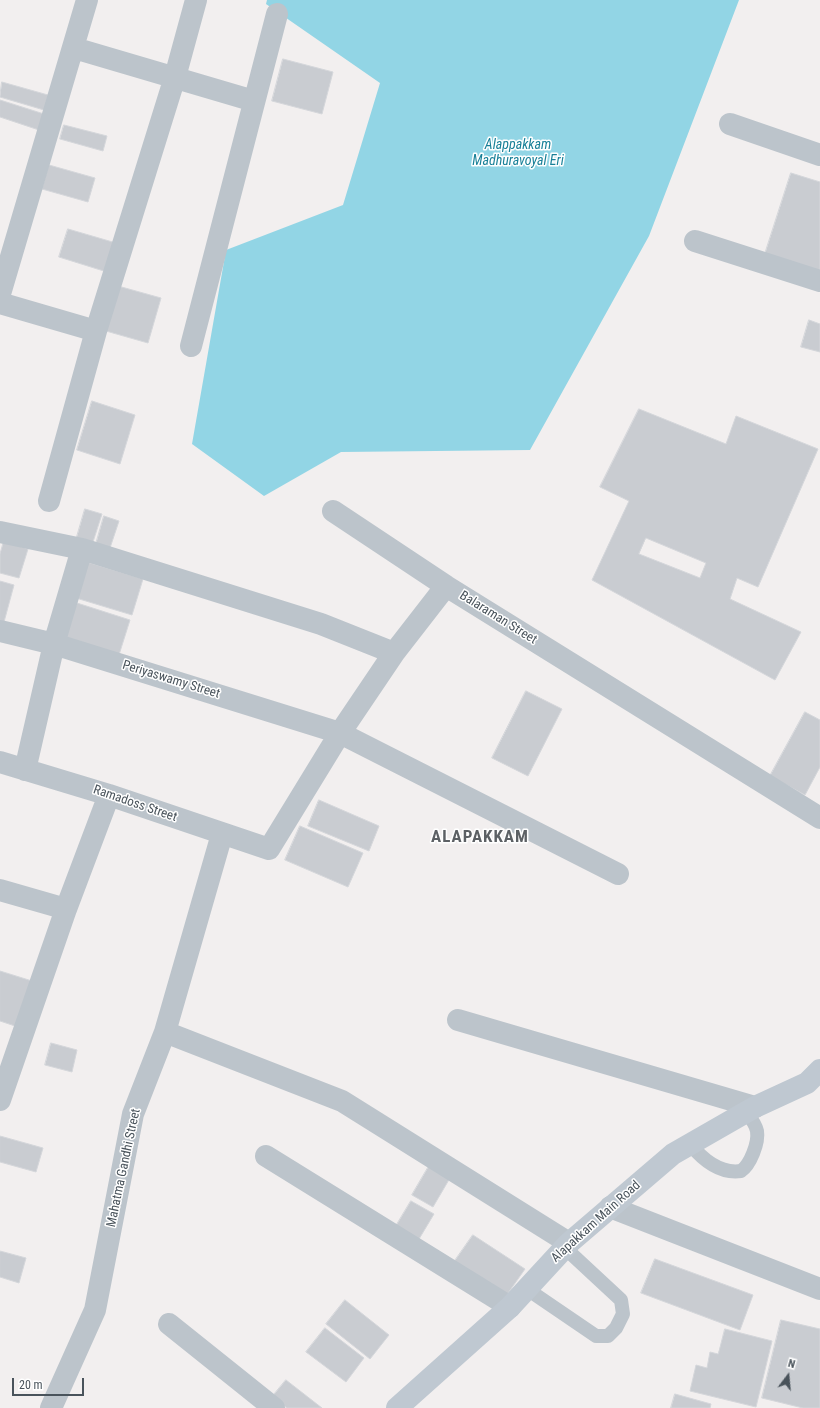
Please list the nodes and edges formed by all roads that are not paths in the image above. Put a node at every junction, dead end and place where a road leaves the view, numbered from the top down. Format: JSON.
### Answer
{"nodes":[{"id":1,"x":87,"y":0,"type":"edge"},
{"id":2,"x":196,"y":0,"type":"edge"},
{"id":3,"x":277,"y":14,"type":"dead end"},
{"id":4,"x":74,"y":48,"type":"junction"},
{"id":5,"x":175,"y":77,"type":"junction"},
{"id":6,"x":254,"y":101,"type":"junction"},
{"id":7,"x":730,"y":124,"type":"dead end"},
{"id":8,"x":820,"y":155,"type":"edge"},
{"id":9,"x":694,"y":241,"type":"dead end"},
{"id":10,"x":820,"y":281,"type":"edge"},
{"id":11,"x":0,"y":294,"type":"edge"},
{"id":12,"x":0,"y":303,"type":"edge"},
{"id":13,"x":96,"y":331,"type":"junction"},
{"id":14,"x":191,"y":346,"type":"dead end"},
{"id":15,"x":49,"y":501,"type":"dead end"},
{"id":16,"x":333,"y":511,"type":"dead end"},
{"id":17,"x":0,"y":532,"type":"edge"},
{"id":18,"x":82,"y":549,"type":"junction"},
{"id":19,"x":446,"y":586,"type":"junction"},
{"id":20,"x":0,"y":631,"type":"edge"},
{"id":21,"x":54,"y":644,"type":"junction"},
{"id":22,"x":394,"y":653,"type":"junction"},
{"id":23,"x":340,"y":732,"type":"junction"},
{"id":24,"x":0,"y":762,"type":"edge"},
{"id":25,"x":25,"y":770,"type":"junction"},
{"id":26,"x":109,"y":794,"type":"junction"},
{"id":27,"x":820,"y":818,"type":"edge"},
{"id":28,"x":222,"y":834,"type":"junction"},
{"id":29,"x":269,"y":849,"type":"joint"},
{"id":30,"x":618,"y":874,"type":"dead end"},
{"id":31,"x":0,"y":890,"type":"edge"},
{"id":32,"x":66,"y":909,"type":"junction"},
{"id":33,"x":458,"y":1020,"type":"dead end"},
{"id":34,"x":165,"y":1032,"type":"junction"},
{"id":35,"x":820,"y":1070,"type":"edge"},
{"id":36,"x":0,"y":1100,"type":"edge"},
{"id":37,"x":751,"y":1109,"type":"junction"},
{"id":38,"x":690,"y":1144,"type":"junction"},
{"id":39,"x":266,"y":1156,"type":"dead end"},
{"id":40,"x":610,"y":1207,"type":"junction"},
{"id":41,"x":567,"y":1246,"type":"junction"},
{"id":42,"x":527,"y":1289,"type":"junction"},
{"id":43,"x":820,"y":1289,"type":"edge"},
{"id":44,"x":510,"y":1307,"type":"junction"},
{"id":45,"x":169,"y":1324,"type":"dead end"},
{"id":46,"x":51,"y":1408,"type":"edge"},
{"id":47,"x":274,"y":1408,"type":"edge"},
{"id":48,"x":397,"y":1408,"type":"edge"}],
"edges":[{"from":1,"to":4,"type":"street"},
{"from":2,"to":5,"type":"street"},
{"from":3,"to":6,"type":"street"},
{"from":4,"to":5,"type":"street"},
{"from":4,"to":11,"type":"street"},
{"from":5,"to":6,"type":"street"},
{"from":5,"to":13,"type":"street"},
{"from":6,"to":14,"type":"street"},
{"from":7,"to":8,"type":"street"},
{"from":9,"to":10,"type":"street"},
{"from":12,"to":13,"type":"street"},
{"from":13,"to":15,"type":"street"},
{"from":16,"to":19,"type":"street"},
{"from":17,"to":18,"type":"street"},
{"from":18,"to":21,"type":"street"},
{"from":18,"to":22,"type":"street"},
{"from":19,"to":22,"type":"street","name":"Balaraman Street"},
{"from":19,"to":27,"type":"street","name":"Balaraman Street"},
{"from":20,"to":21,"type":"street","name":"Periyaswamy Street"},
{"from":21,"to":23,"type":"street","name":"Periyaswamy Street"},
{"from":21,"to":25,"type":"street"},
{"from":22,"to":23,"type":"street","name":"Balaraman Street"},
{"from":23,"to":29,"type":"street","name":"Balaraman Street"},
{"from":23,"to":30,"type":"street","name":"Periyaswamy Street"},
{"from":24,"to":25,"type":"street","name":"Ramadoss Street"},
{"from":25,"to":26,"type":"street","name":"Ramadoss Street"},
{"from":26,"to":28,"type":"street","name":"Ramadoss Street"},
{"from":26,"to":32,"type":"street"},
{"from":28,"to":29,"type":"street","name":"Ramadoss Street"},
{"from":28,"to":34,"type":"street","name":"Mahatma Gandhi Street"},
{"from":31,"to":32,"type":"street"},
{"from":32,"to":36,"type":"street"},
{"from":33,"to":37,"type":"street"},
{"from":34,"to":41,"type":"street"},
{"from":34,"to":46,"type":"street","name":"Mahatma Gandhi Street"},
{"from":35,"to":37,"type":"main road","name":"Alapakkam Main Road"},
{"from":37,"to":38,"type":"main road","name":"Alapakkam Main Road"},
{"from":37,"to":38,"type":"lane"},
{"from":38,"to":40,"type":"main road","name":"Alapakkam Main Road"},
{"from":39,"to":44,"type":"street"},
{"from":40,"to":41,"type":"main road","name":"Alapakkam Main Road"},
{"from":40,"to":43,"type":"street"},
{"from":41,"to":42,"type":"main road","name":"Alapakkam Main Road"},
{"from":41,"to":42,"type":"lane"},
{"from":42,"to":44,"type":"main road","name":"Alapakkam Main Road"},
{"from":44,"to":48,"type":"main road","name":"Alapakkam Main Road"},
{"from":45,"to":47,"type":"street"}]}
